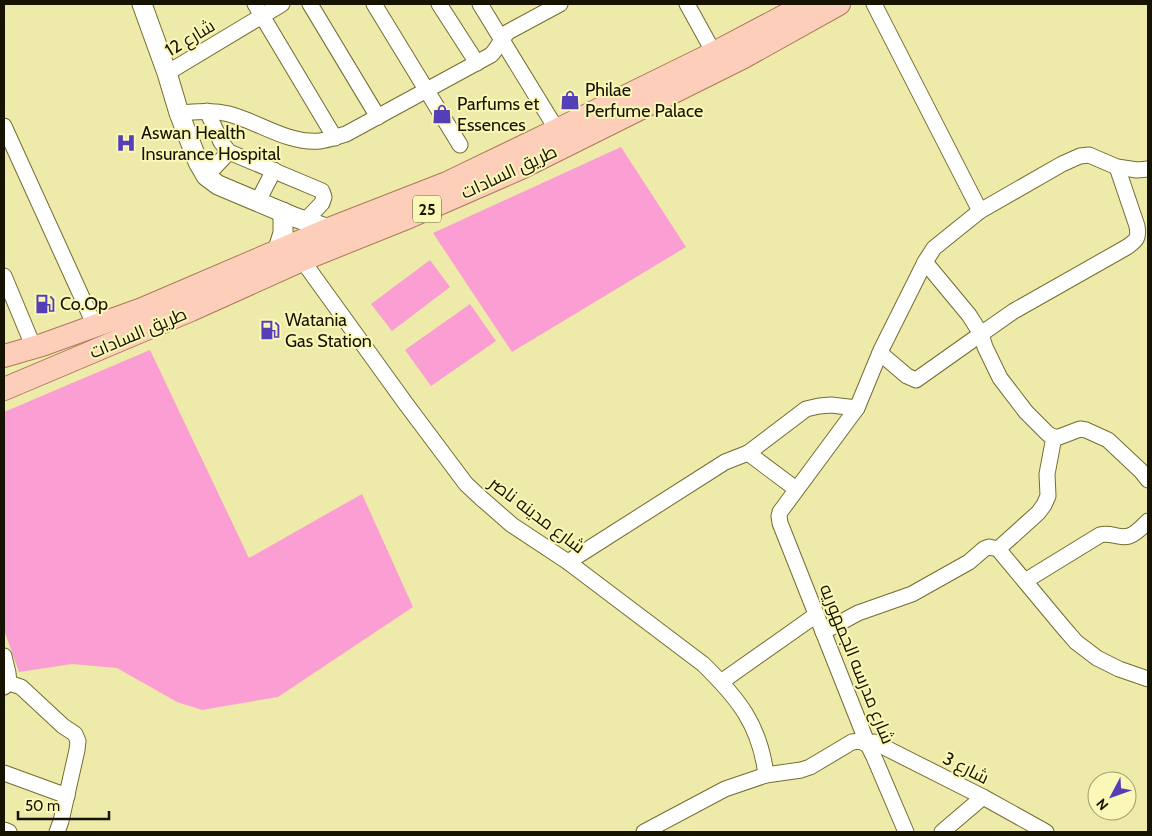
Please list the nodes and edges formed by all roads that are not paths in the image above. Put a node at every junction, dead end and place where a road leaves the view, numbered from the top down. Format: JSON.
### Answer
{"nodes":[{"id":1,"x":142,"y":4,"type":"edge"},
{"id":2,"x":282,"y":4,"type":"edge"},
{"id":3,"x":310,"y":4,"type":"edge"},
{"id":4,"x":374,"y":4,"type":"edge"},
{"id":5,"x":439,"y":4,"type":"edge"},
{"id":6,"x":480,"y":4,"type":"edge"},
{"id":7,"x":687,"y":4,"type":"edge"},
{"id":8,"x":839,"y":4,"type":"edge"},
{"id":9,"x":874,"y":4,"type":"edge"},
{"id":10,"x":554,"y":5,"type":"edge"},
{"id":11,"x":802,"y":5,"type":"edge"},
{"id":12,"x":258,"y":10,"type":"edge"},
{"id":13,"x":502,"y":39,"type":"junction"},
{"id":14,"x":714,"y":53,"type":"junction"},
{"id":15,"x":477,"y":63,"type":"junction"},
{"id":16,"x":167,"y":73,"type":"junction"},
{"id":17,"x":426,"y":90,"type":"junction"},
{"id":18,"x":207,"y":111,"type":"junction"},
{"id":19,"x":179,"y":113,"type":"junction"},
{"id":20,"x":378,"y":116,"type":"junction"},
{"id":21,"x":4,"y":126,"type":"edge"},
{"id":22,"x":557,"y":130,"type":"junction"},
{"id":23,"x":335,"y":138,"type":"junction"},
{"id":24,"x":460,"y":145,"type":"dead end"},
{"id":25,"x":229,"y":152,"type":"junction"},
{"id":26,"x":1117,"y":167,"type":"junction"},
{"id":27,"x":1148,"y":169,"type":"edge"},
{"id":28,"x":274,"y":170,"type":"junction"},
{"id":29,"x":206,"y":176,"type":"junction"},
{"id":30,"x":258,"y":201,"type":"junction"},
{"id":31,"x":980,"y":210,"type":"junction"},
{"id":32,"x":283,"y":212,"type":"junction"},
{"id":33,"x":305,"y":221,"type":"junction"},
{"id":34,"x":329,"y":229,"type":"junction"},
{"id":35,"x":277,"y":252,"type":"junction"},
{"id":36,"x":302,"y":260,"type":"junction"},
{"id":37,"x":925,"y":262,"type":"junction"},
{"id":38,"x":4,"y":276,"type":"edge"},
{"id":39,"x":96,"y":326,"type":"junction"},
{"id":40,"x":981,"y":334,"type":"junction"},
{"id":41,"x":34,"y":348,"type":"junction"},
{"id":42,"x":880,"y":354,"type":"junction"},
{"id":43,"x":4,"y":356,"type":"edge"},
{"id":44,"x":4,"y":389,"type":"edge"},
{"id":45,"x":857,"y":408,"type":"junction"},
{"id":46,"x":1054,"y":437,"type":"junction"},
{"id":47,"x":748,"y":452,"type":"junction"},
{"id":48,"x":1148,"y":480,"type":"edge"},
{"id":49,"x":796,"y":489,"type":"junction"},
{"id":50,"x":1148,"y":521,"type":"edge"},
{"id":51,"x":998,"y":549,"type":"junction"},
{"id":52,"x":568,"y":562,"type":"junction"},
{"id":53,"x":1025,"y":581,"type":"junction"},
{"id":54,"x":816,"y":615,"type":"junction"},
{"id":55,"x":823,"y":632,"type":"junction"},
{"id":56,"x":4,"y":656,"type":"edge"},
{"id":57,"x":1148,"y":679,"type":"edge"},
{"id":58,"x":721,"y":682,"type":"junction"},
{"id":59,"x":6,"y":685,"type":"edge"},
{"id":60,"x":868,"y":745,"type":"junction"},
{"id":61,"x":4,"y":774,"type":"edge"},
{"id":62,"x":766,"y":775,"type":"junction"},
{"id":63,"x":67,"y":796,"type":"junction"},
{"id":64,"x":983,"y":797,"type":"junction"},
{"id":65,"x":4,"y":830,"type":"edge"},
{"id":66,"x":1040,"y":830,"type":"edge"},
{"id":67,"x":10,"y":832,"type":"edge"},
{"id":68,"x":57,"y":832,"type":"edge"},
{"id":69,"x":644,"y":832,"type":"edge"},
{"id":70,"x":906,"y":832,"type":"edge"},
{"id":71,"x":942,"y":832,"type":"edge"}],
"edges":[{"from":1,"to":16,"type":"street"},
{"from":2,"to":12,"type":"street","name":"شارع 12"},
{"from":3,"to":20,"type":"street"},
{"from":4,"to":17,"type":"street"},
{"from":5,"to":15,"type":"street"},
{"from":6,"to":13,"type":"street"},
{"from":7,"to":14,"type":"street"},
{"from":8,"to":36,"type":"main road","name":"طريق السادات","number":"25"},
{"from":9,"to":31,"type":"street"},
{"from":10,"to":13,"type":"street"},
{"from":11,"to":14,"type":"main road","name":"طريق السادات","number":"25"},
{"from":12,"to":16,"type":"street","name":"شارع 12"},
{"from":12,"to":23,"type":"street"},
{"from":13,"to":15,"type":"street"},
{"from":13,"to":22,"type":"street"},
{"from":14,"to":22,"type":"main road","name":"طريق السادات","number":"25"},
{"from":15,"to":17,"type":"street"},
{"from":16,"to":19,"type":"street"},
{"from":17,"to":20,"type":"street"},
{"from":17,"to":24,"type":"street"},
{"from":18,"to":19,"type":"street"},
{"from":18,"to":23,"type":"street"},
{"from":18,"to":25,"type":"street"},
{"from":19,"to":29,"type":"street"},
{"from":20,"to":23,"type":"street"},
{"from":21,"to":39,"type":"street"},
{"from":22,"to":34,"type":"main road","name":"طريق السادات","number":"25"},
{"from":25,"to":28,"type":"street"},
{"from":25,"to":29,"type":"street"},
{"from":26,"to":27,"type":"street"},
{"from":26,"to":31,"type":"street"},
{"from":26,"to":40,"type":"street"},
{"from":28,"to":30,"type":"street"},
{"from":28,"to":33,"type":"street"},
{"from":29,"to":30,"type":"street"},
{"from":30,"to":32,"type":"street"},
{"from":31,"to":37,"type":"street"},
{"from":32,"to":33,"type":"street"},
{"from":32,"to":35,"type":"street"},
{"from":33,"to":34,"type":"street"},
{"from":34,"to":35,"type":"main road","name":"طريق السادات","number":"25"},
{"from":35,"to":39,"type":"main road","name":"طريق السادات","number":"25"},
{"from":36,"to":44,"type":"main road","name":"طريق السادات","number":"25"},
{"from":36,"to":52,"type":"street","name":"شارع مدينه ناصر"},
{"from":37,"to":40,"type":"street"},
{"from":37,"to":42,"type":"street"},
{"from":38,"to":41,"type":"street"},
{"from":39,"to":41,"type":"main road","name":"طريق السادات","number":"25"},
{"from":40,"to":42,"type":"street"},
{"from":40,"to":46,"type":"street"},
{"from":41,"to":43,"type":"main road","name":"طريق السادات","number":"25"},
{"from":42,"to":45,"type":"street"},
{"from":45,"to":47,"type":"street"},
{"from":45,"to":49,"type":"street"},
{"from":46,"to":48,"type":"street"},
{"from":46,"to":51,"type":"street"},
{"from":47,"to":49,"type":"street"},
{"from":47,"to":52,"type":"street"},
{"from":49,"to":54,"type":"street","name":"شارع مدرسه الجمهوريه"},
{"from":50,"to":53,"type":"street"},
{"from":51,"to":53,"type":"street"},
{"from":51,"to":55,"type":"street"},
{"from":52,"to":58,"type":"street","name":"شارع مدينه ناصر"},
{"from":53,"to":57,"type":"street"},
{"from":54,"to":55,"type":"street","name":"شارع مدرسه الجمهوريه"},
{"from":54,"to":58,"type":"street"},
{"from":55,"to":60,"type":"street","name":"شارع مدرسه الجمهوريه"},
{"from":56,"to":59,"type":"street"},
{"from":58,"to":62,"type":"street","name":"شارع مدينه ناصر"},
{"from":59,"to":63,"type":"street"},
{"from":60,"to":62,"type":"street"},
{"from":60,"to":64,"type":"street","name":"شارع 3"},
{"from":60,"to":70,"type":"street","name":"شارع مدرسه الجمهوريه"},
{"from":61,"to":63,"type":"street"},
{"from":62,"to":69,"type":"street"},
{"from":63,"to":68,"type":"street"},
{"from":64,"to":66,"type":"street","name":"شارع 3"},
{"from":64,"to":71,"type":"street"},
{"from":65,"to":67,"type":"street"}]}
